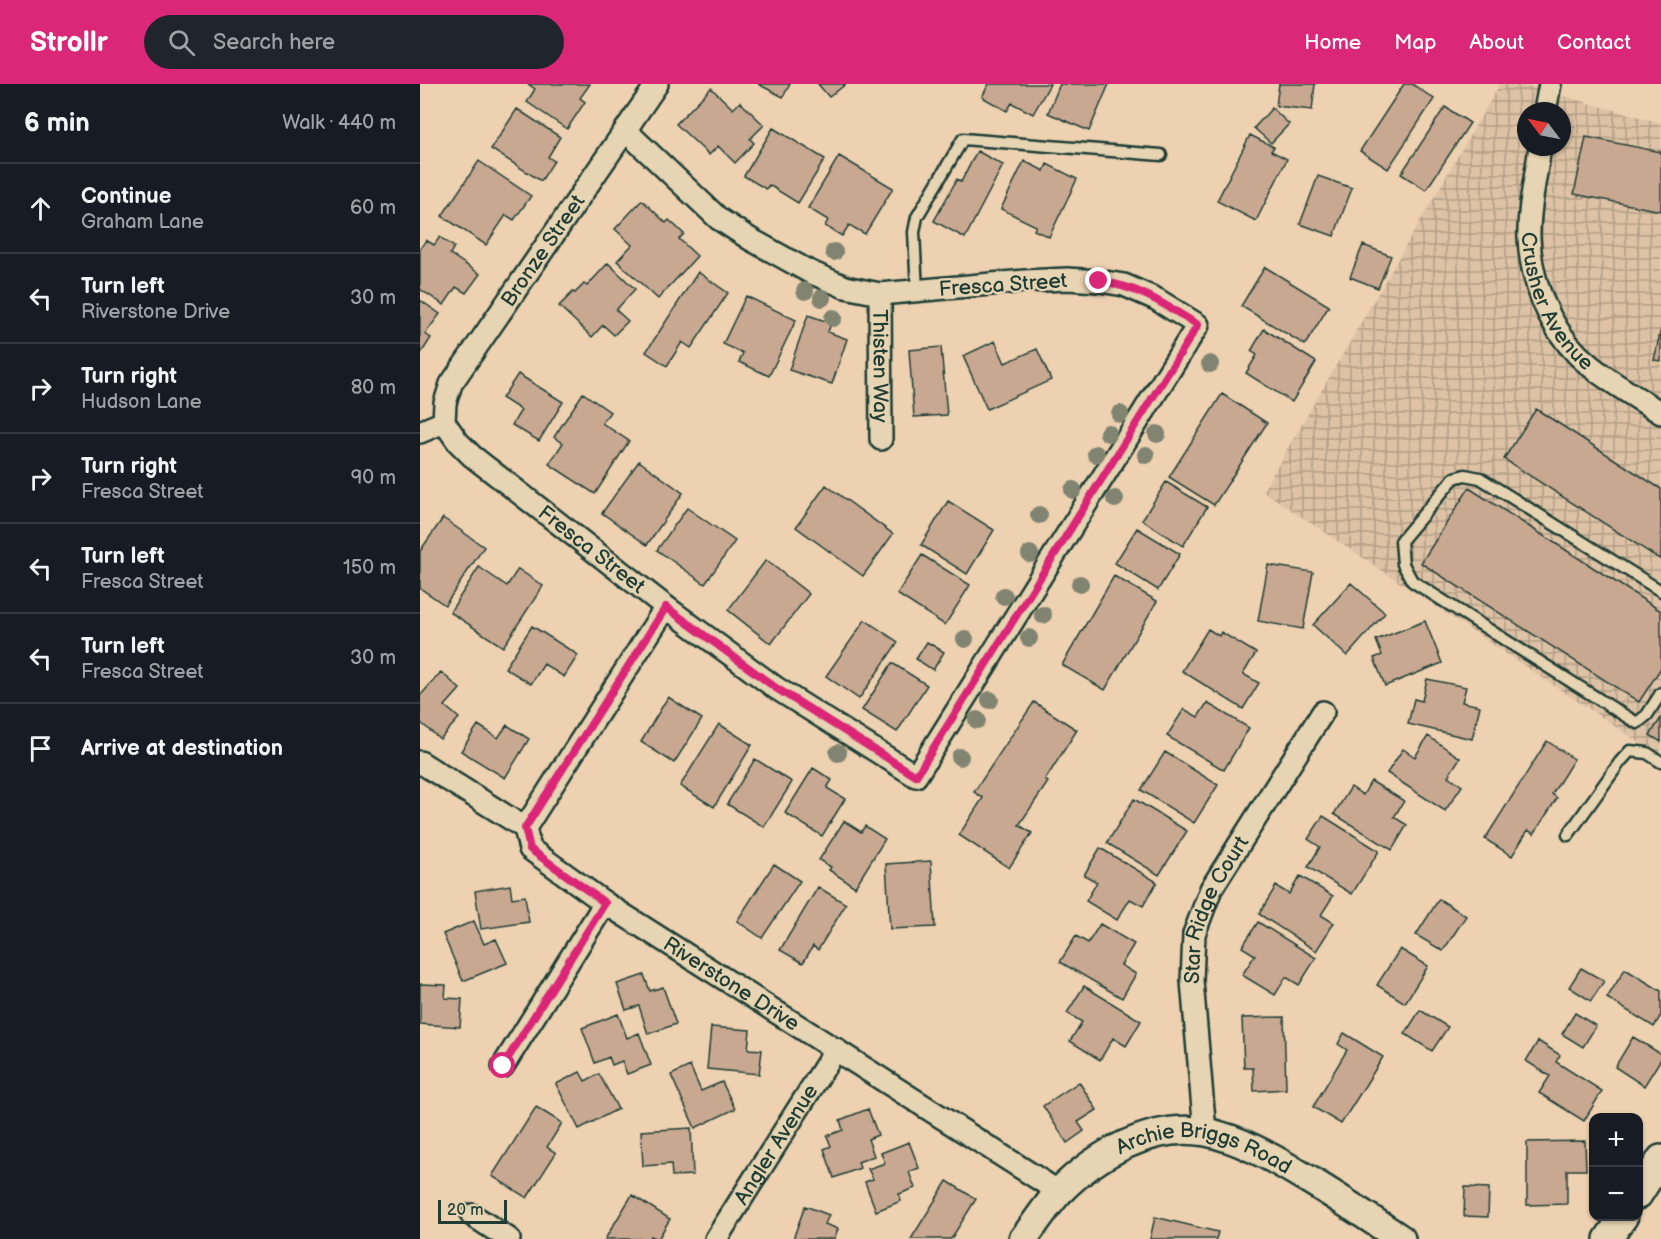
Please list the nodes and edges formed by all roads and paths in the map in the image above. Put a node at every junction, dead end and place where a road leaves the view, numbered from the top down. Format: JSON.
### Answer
{"nodes":[{"id":1,"x":657,"y":84,"type":"edge"},
{"id":2,"x":1550,"y":84,"type":"edge"},
{"id":3,"x":1547,"y":102,"type":"edge"},
{"id":4,"x":626,"y":131,"type":"junction"},
{"id":5,"x":1161,"y":155,"type":"dead end"},
{"id":6,"x":1539,"y":156,"type":"edge"},
{"id":7,"x":917,"y":291,"type":"junction"},
{"id":8,"x":880,"y":294,"type":"junction"},
{"id":9,"x":1661,"y":413,"type":"edge"},
{"id":10,"x":444,"y":422,"type":"junction"},
{"id":11,"x":420,"y":432,"type":"edge"},
{"id":12,"x":881,"y":439,"type":"dead end"},
{"id":13,"x":1661,"y":591,"type":"edge"},
{"id":14,"x":666,"y":607,"type":"junction"},
{"id":15,"x":1661,"y":693,"type":"edge"},
{"id":16,"x":1323,"y":712,"type":"dead end"},
{"id":17,"x":420,"y":762,"type":"edge"},
{"id":18,"x":1661,"y":762,"type":"edge"},
{"id":19,"x":525,"y":828,"type":"junction"},
{"id":20,"x":1568,"y":835,"type":"dead end"},
{"id":21,"x":605,"y":903,"type":"junction"},
{"id":22,"x":836,"y":1049,"type":"junction"},
{"id":23,"x":503,"y":1066,"type":"dead end"},
{"id":24,"x":1205,"y":1132,"type":"junction"},
{"id":25,"x":1661,"y":1159,"type":"edge"},
{"id":26,"x":1643,"y":1188,"type":"edge"},
{"id":27,"x":1059,"y":1192,"type":"junction"},
{"id":28,"x":472,"y":1215,"type":"dead end"},
{"id":29,"x":1621,"y":1221,"type":"edge"},
{"id":30,"x":509,"y":1239,"type":"edge"},
{"id":31,"x":716,"y":1239,"type":"edge"},
{"id":32,"x":1023,"y":1239,"type":"edge"},
{"id":33,"x":1401,"y":1239,"type":"edge"},
{"id":34,"x":1608,"y":1239,"type":"edge"}],
"edges":[{"from":1,"to":4,"type":"street","name":"Bronze Street"},
{"from":2,"to":3,"type":"street"},
{"from":4,"to":8,"type":"street","name":"Fresca Street"},
{"from":4,"to":10,"type":"street","name":"Bronze Street"},
{"from":5,"to":7,"type":"lane"},
{"from":6,"to":9,"type":"street","name":"Crusher Avenue"},
{"from":7,"to":8,"type":"street","name":"Fresca Street"},
{"from":7,"to":14,"type":"street","name":"Fresca Street"},
{"from":8,"to":12,"type":"street","name":"Thisten Way"},
{"from":10,"to":11,"type":"street"},
{"from":10,"to":14,"type":"street","name":"Fresca Street"},
{"from":13,"to":15,"type":"lane"},
{"from":14,"to":19,"type":"street"},
{"from":16,"to":24,"type":"street","name":"Star Ridge Court"},
{"from":17,"to":19,"type":"street"},
{"from":18,"to":20,"type":"lane"},
{"from":19,"to":21,"type":"street","name":"Riverstone Drive"},
{"from":21,"to":22,"type":"street","name":"Riverstone Drive"},
{"from":21,"to":23,"type":"street"},
{"from":22,"to":27,"type":"street","name":"Riverstone Drive"},
{"from":22,"to":31,"type":"street","name":"Angler Avenue"},
{"from":24,"to":27,"type":"street","name":"Archie Briggs Road"},
{"from":24,"to":33,"type":"street","name":"Archie Briggs Road"},
{"from":25,"to":26,"type":"street"},
{"from":27,"to":32,"type":"street","name":"Archie Briggs Road"},
{"from":28,"to":30,"type":"street"},
{"from":29,"to":34,"type":"street"}]}
